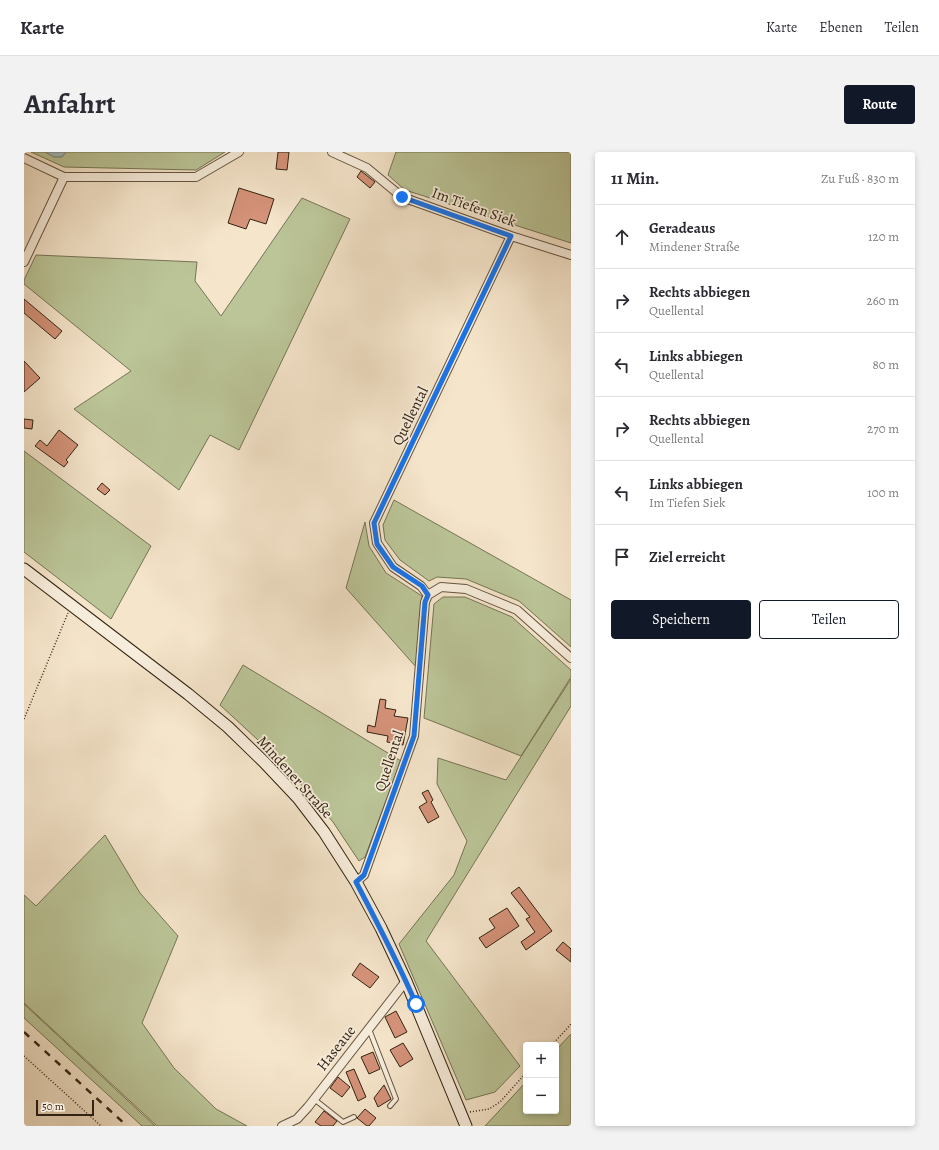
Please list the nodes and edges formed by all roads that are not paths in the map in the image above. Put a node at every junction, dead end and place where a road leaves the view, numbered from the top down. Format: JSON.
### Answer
{"nodes":[{"id":1,"x":239,"y":152,"type":"edge"},
{"id":2,"x":332,"y":152,"type":"edge"},
{"id":3,"x":24,"y":158,"type":"edge"},
{"id":4,"x":64,"y":177,"type":"junction"},
{"id":5,"x":511,"y":236,"type":"junction"},
{"id":6,"x":571,"y":254,"type":"edge"},
{"id":7,"x":24,"y":262,"type":"edge"},
{"id":8,"x":24,"y":568,"type":"edge"},
{"id":9,"x":428,"y":595,"type":"junction"},
{"id":10,"x":571,"y":658,"type":"edge"},
{"id":11,"x":356,"y":882,"type":"junction"},
{"id":12,"x":406,"y":981,"type":"junction"},
{"id":13,"x":369,"y":1029,"type":"junction"},
{"id":14,"x":314,"y":1099,"type":"junction"},
{"id":15,"x":390,"y":1106,"type":"dead end"},
{"id":16,"x":354,"y":1117,"type":"dead end"},
{"id":17,"x":282,"y":1126,"type":"edge"},
{"id":18,"x":466,"y":1126,"type":"edge"}],
"edges":[{"from":1,"to":4,"type":"street"},
{"from":2,"to":5,"type":"street","name":"Im Tiefen Siek"},
{"from":3,"to":4,"type":"street"},
{"from":4,"to":7,"type":"street"},
{"from":5,"to":6,"type":"street","name":"Im Tiefen Siek"},
{"from":5,"to":9,"type":"street","name":"Quellental"},
{"from":8,"to":11,"type":"main road","name":"Mindener Straße"},
{"from":9,"to":10,"type":"street"},
{"from":9,"to":11,"type":"street","name":"Quellental"},
{"from":11,"to":12,"type":"main road","name":"Mindener Straße"},
{"from":12,"to":13,"type":"street","name":"Haseaue"},
{"from":12,"to":18,"type":"main road","name":"Mindener Straße"},
{"from":13,"to":14,"type":"street","name":"Haseaue"},
{"from":13,"to":15,"type":"lane"},
{"from":14,"to":16,"type":"lane"},
{"from":14,"to":17,"type":"street","name":"Haseaue"}]}
